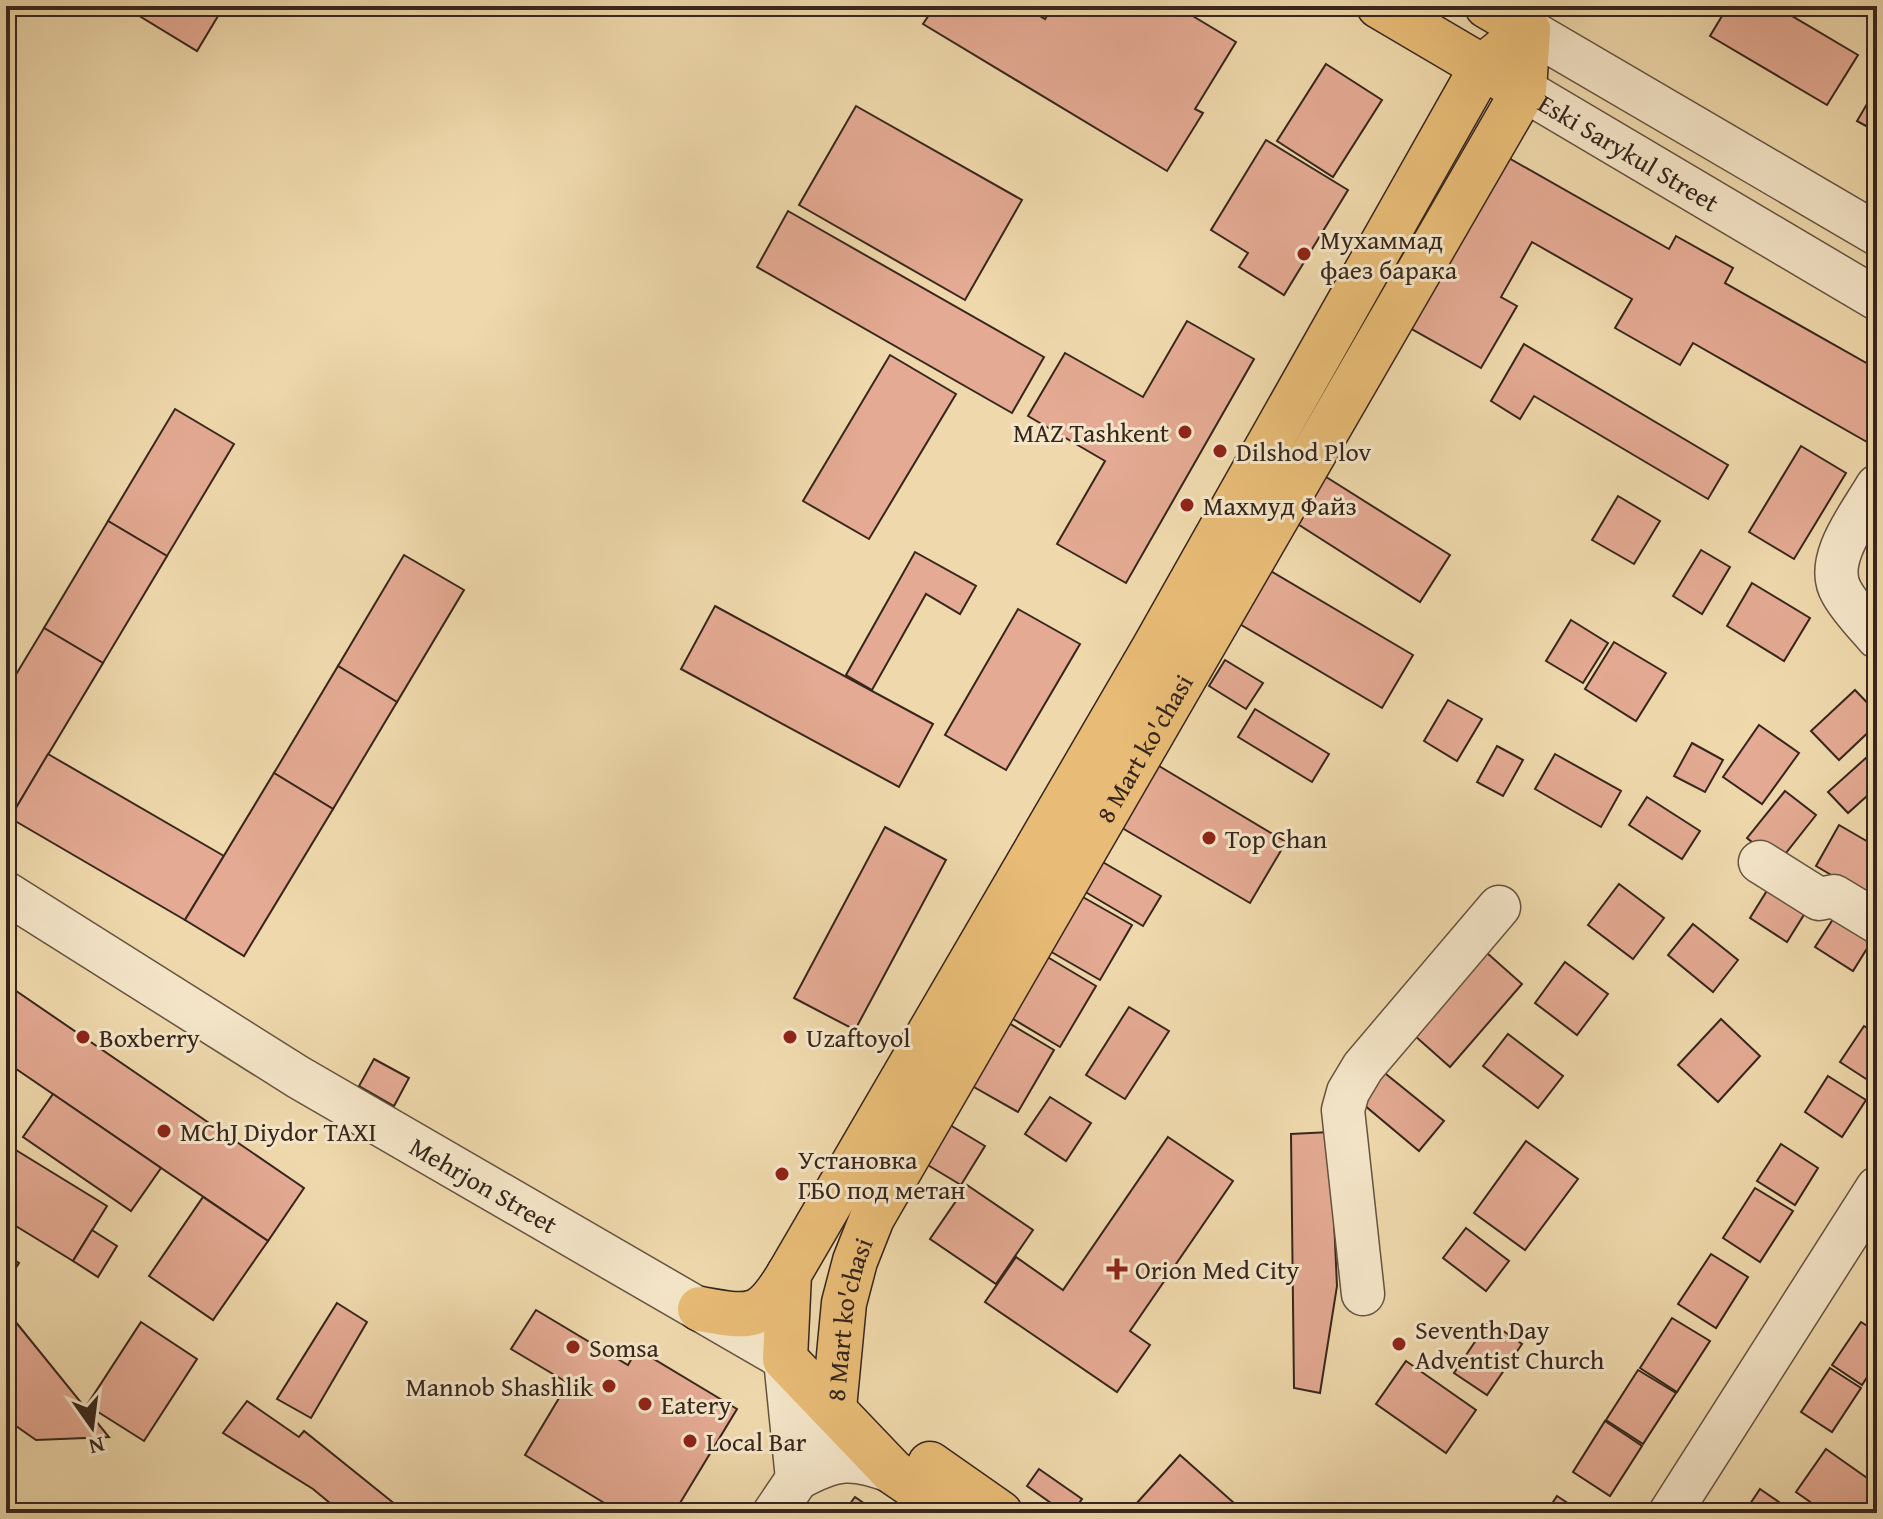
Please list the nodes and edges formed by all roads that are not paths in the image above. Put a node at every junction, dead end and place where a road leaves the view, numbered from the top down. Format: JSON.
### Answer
{"nodes":[{"id":1,"x":1379,"y":6,"type":"edge"},
{"id":2,"x":1487,"y":6,"type":"edge"},
{"id":3,"x":1528,"y":30,"type":"junction"},
{"id":4,"x":1482,"y":67,"type":"junction"},
{"id":5,"x":1524,"y":90,"type":"junction"},
{"id":6,"x":1877,"y":234,"type":"edge"},
{"id":7,"x":1877,"y":299,"type":"edge"},
{"id":8,"x":1877,"y":486,"type":"edge"},
{"id":9,"x":1877,"y":637,"type":"edge"},
{"id":10,"x":1760,"y":862,"type":"dead end"},
{"id":11,"x":6,"y":893,"type":"edge"},
{"id":12,"x":1499,"y":907,"type":"dead end"},
{"id":13,"x":1877,"y":922,"type":"edge"},
{"id":14,"x":1877,"y":1188,"type":"edge"},
{"id":15,"x":789,"y":1274,"type":"junction"},
{"id":16,"x":1363,"y":1294,"type":"dead end"},
{"id":17,"x":700,"y":1309,"type":"junction"},
{"id":18,"x":785,"y":1359,"type":"junction"},
{"id":19,"x":834,"y":1408,"type":"junction"},
{"id":20,"x":893,"y":1472,"type":"junction"},
{"id":21,"x":797,"y":1479,"type":"junction"},
{"id":22,"x":774,"y":1513,"type":"edge"},
{"id":23,"x":953,"y":1513,"type":"edge"},
{"id":24,"x":1000,"y":1513,"type":"edge"},
{"id":25,"x":1670,"y":1513,"type":"edge"}],
"edges":[{"from":1,"to":4,"type":"main road","name":"Eski Sarykul Street"},
{"from":2,"to":3,"type":"main road","name":"Eski Sarykul Street"},
{"from":3,"to":4,"type":"main road"},
{"from":3,"to":5,"type":"main road","name":"8 Mart ko'chasi"},
{"from":3,"to":6,"type":"street","name":"Eski Sarykul Street"},
{"from":4,"to":5,"type":"main road","name":"Eski Sarykul Street"},
{"from":4,"to":15,"type":"main road","name":"8 Mart ko'chasi"},
{"from":5,"to":7,"type":"street","name":"Eski Sarykul Street"},
{"from":5,"to":19,"type":"main road","name":"8 Mart ko'chasi"},
{"from":8,"to":9,"type":"street"},
{"from":10,"to":13,"type":"street"},
{"from":11,"to":17,"type":"street","name":"Mehrjon Street"},
{"from":12,"to":16,"type":"street"},
{"from":14,"to":25,"type":"street"},
{"from":15,"to":17,"type":"main road"},
{"from":15,"to":18,"type":"main road","name":"8 Mart ko'chasi"},
{"from":17,"to":18,"type":"street","name":"Mehrjon Street"},
{"from":18,"to":19,"type":"main road","name":"Mehrjon Street"},
{"from":18,"to":21,"type":"street","name":"8 Mart ko'chasi"},
{"from":19,"to":20,"type":"main road","name":"Mehrjon Street"},
{"from":19,"to":21,"type":"street","name":"8 Mart ko'chasi"},
{"from":19,"to":24,"type":"main road","name":"Mehrjon Street"},
{"from":20,"to":21,"type":"street"},
{"from":20,"to":23,"type":"main road","name":"Mehrjon Street"},
{"from":21,"to":22,"type":"street","name":"8 Mart ko'chasi"}]}
